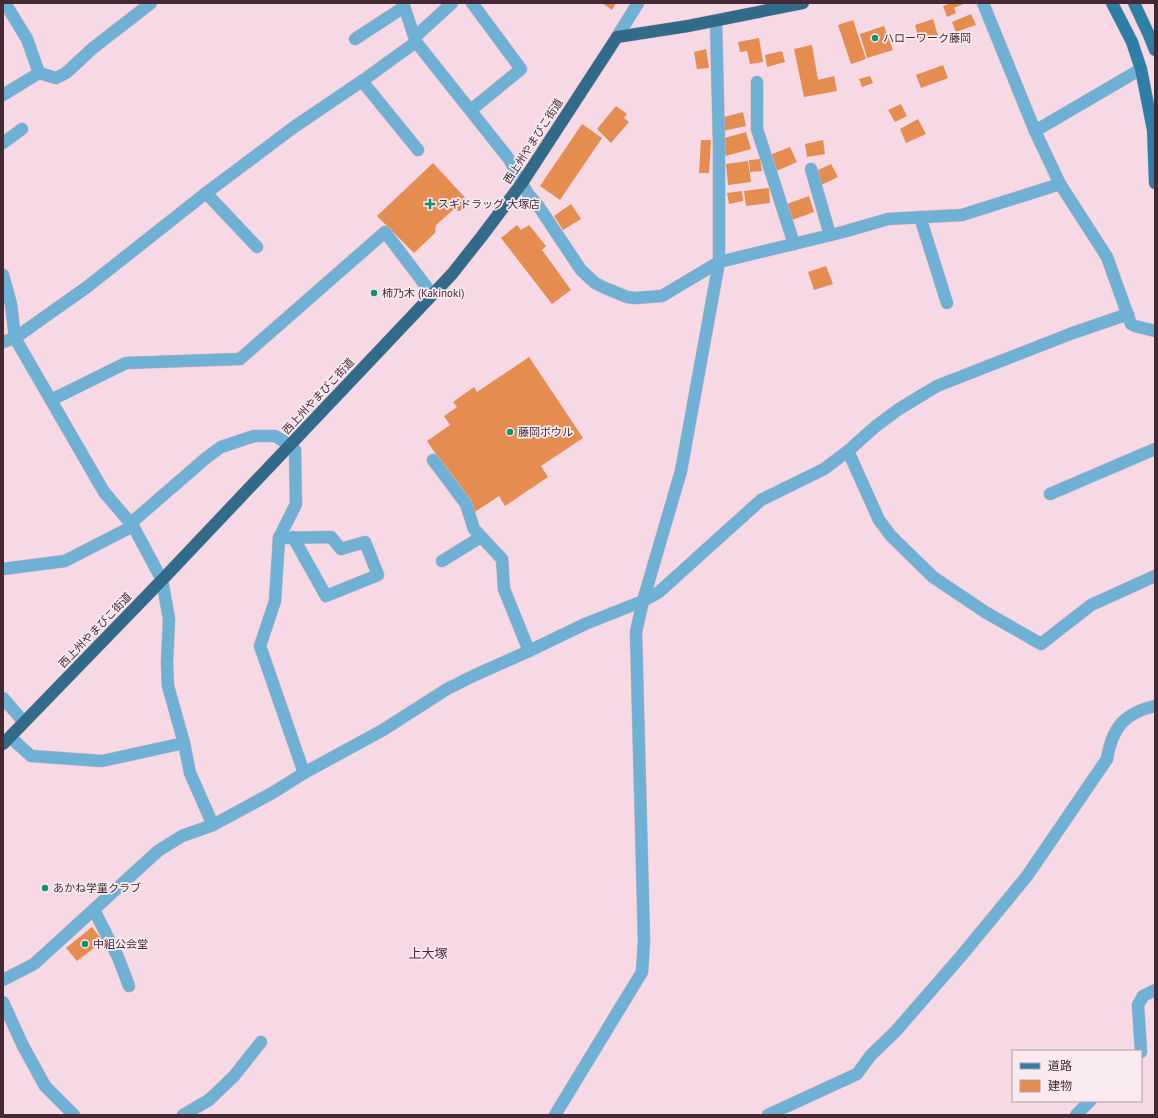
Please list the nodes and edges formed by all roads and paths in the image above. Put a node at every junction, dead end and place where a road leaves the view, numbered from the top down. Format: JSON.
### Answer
{"nodes":[{"id":1,"x":5,"y":3,"type":"edge"},
{"id":2,"x":151,"y":3,"type":"edge"},
{"id":3,"x":452,"y":3,"type":"edge"},
{"id":4,"x":472,"y":3,"type":"edge"},
{"id":5,"x":638,"y":3,"type":"edge"},
{"id":6,"x":803,"y":3,"type":"edge"},
{"id":7,"x":984,"y":3,"type":"edge"},
{"id":8,"x":1112,"y":3,"type":"edge"},
{"id":9,"x":1134,"y":3,"type":"edge"},
{"id":10,"x":403,"y":5,"type":"edge"},
{"id":11,"x":716,"y":21,"type":"junction"},
{"id":12,"x":617,"y":37,"type":"junction"},
{"id":13,"x":355,"y":39,"type":"dead end"},
{"id":14,"x":415,"y":39,"type":"junction"},
{"id":15,"x":1155,"y":50,"type":"edge"},
{"id":16,"x":1141,"y":69,"type":"junction"},
{"id":17,"x":39,"y":73,"type":"junction"},
{"id":18,"x":362,"y":81,"type":"junction"},
{"id":19,"x":757,"y":82,"type":"dead end"},
{"id":20,"x":3,"y":95,"type":"edge"},
{"id":21,"x":471,"y":110,"type":"junction"},
{"id":22,"x":22,"y":129,"type":"dead end"},
{"id":23,"x":1035,"y":131,"type":"junction"},
{"id":24,"x":3,"y":143,"type":"edge"},
{"id":25,"x":418,"y":150,"type":"dead end"},
{"id":26,"x":811,"y":169,"type":"dead end"},
{"id":27,"x":522,"y":183,"type":"junction"},
{"id":28,"x":1155,"y":183,"type":"edge"},
{"id":29,"x":1060,"y":184,"type":"junction"},
{"id":30,"x":206,"y":194,"type":"junction"},
{"id":31,"x":920,"y":217,"type":"junction"},
{"id":32,"x":830,"y":235,"type":"junction"},
{"id":33,"x":794,"y":244,"type":"junction"},
{"id":34,"x":257,"y":246,"type":"dead end"},
{"id":35,"x":719,"y":262,"type":"junction"},
{"id":36,"x":3,"y":275,"type":"edge"},
{"id":37,"x":432,"y":294,"type":"junction"},
{"id":38,"x":947,"y":303,"type":"dead end"},
{"id":39,"x":1128,"y":314,"type":"junction"},
{"id":40,"x":1155,"y":331,"type":"edge"},
{"id":41,"x":15,"y":338,"type":"junction"},
{"id":42,"x":3,"y":342,"type":"edge"},
{"id":43,"x":51,"y":400,"type":"junction"},
{"id":44,"x":290,"y":445,"type":"junction"},
{"id":45,"x":1155,"y":449,"type":"edge"},
{"id":46,"x":848,"y":451,"type":"junction"},
{"id":47,"x":433,"y":460,"type":"dead end"},
{"id":48,"x":1050,"y":494,"type":"dead end"},
{"id":49,"x":132,"y":525,"type":"junction"},
{"id":50,"x":481,"y":537,"type":"junction"},
{"id":51,"x":279,"y":538,"type":"junction"},
{"id":52,"x":293,"y":538,"type":"junction"},
{"id":53,"x":442,"y":561,"type":"dead end"},
{"id":54,"x":3,"y":569,"type":"edge"},
{"id":55,"x":1155,"y":576,"type":"edge"},
{"id":56,"x":162,"y":580,"type":"junction"},
{"id":57,"x":643,"y":600,"type":"junction"},
{"id":58,"x":529,"y":651,"type":"junction"},
{"id":59,"x":3,"y":698,"type":"edge"},
{"id":60,"x":1155,"y":706,"type":"edge"},
{"id":61,"x":24,"y":722,"type":"junction"},
{"id":62,"x":6,"y":740,"type":"edge"},
{"id":63,"x":184,"y":743,"type":"junction"},
{"id":64,"x":304,"y":773,"type":"junction"},
{"id":65,"x":213,"y":825,"type":"junction"},
{"id":66,"x":94,"y":910,"type":"junction"},
{"id":67,"x":3,"y":980,"type":"edge"},
{"id":68,"x":129,"y":986,"type":"dead end"},
{"id":69,"x":1155,"y":990,"type":"edge"},
{"id":70,"x":3,"y":1002,"type":"edge"},
{"id":71,"x":261,"y":1042,"type":"dead end"},
{"id":72,"x":1141,"y":1050,"type":"edge"},
{"id":73,"x":1089,"y":1102,"type":"edge"},
{"id":74,"x":74,"y":1115,"type":"edge"},
{"id":75,"x":183,"y":1115,"type":"edge"},
{"id":76,"x":555,"y":1115,"type":"edge"},
{"id":77,"x":768,"y":1115,"type":"edge"},
{"id":78,"x":1076,"y":1115,"type":"edge"}],
"edges":[{"from":1,"to":17,"type":"street"},
{"from":2,"to":17,"type":"street"},
{"from":3,"to":14,"type":"street"},
{"from":4,"to":21,"type":"street"},
{"from":5,"to":12,"type":"street"},
{"from":6,"to":11,"type":"highway"},
{"from":7,"to":23,"type":"street"},
{"from":8,"to":16,"type":"main road"},
{"from":9,"to":15,"type":"main road"},
{"from":10,"to":13,"type":"street"},
{"from":10,"to":14,"type":"street"},
{"from":11,"to":12,"type":"highway"},
{"from":11,"to":35,"type":"street"},
{"from":12,"to":27,"type":"highway","name":"西上州やまびこ街道"},
{"from":14,"to":18,"type":"street"},
{"from":14,"to":21,"type":"street"},
{"from":16,"to":23,"type":"street"},
{"from":16,"to":28,"type":"main road"},
{"from":17,"to":20,"type":"street"},
{"from":18,"to":25,"type":"street"},
{"from":18,"to":30,"type":"street"},
{"from":19,"to":33,"type":"street"},
{"from":21,"to":27,"type":"street"},
{"from":22,"to":24,"type":"street"},
{"from":23,"to":29,"type":"street"},
{"from":26,"to":32,"type":"street"},
{"from":27,"to":35,"type":"street"},
{"from":27,"to":37,"type":"highway","name":"西上州やまびこ街道"},
{"from":29,"to":31,"type":"street"},
{"from":29,"to":39,"type":"street"},
{"from":30,"to":34,"type":"street"},
{"from":30,"to":41,"type":"street"},
{"from":31,"to":32,"type":"street"},
{"from":31,"to":38,"type":"street"},
{"from":32,"to":33,"type":"street"},
{"from":33,"to":35,"type":"street"},
{"from":35,"to":57,"type":"street"},
{"from":36,"to":41,"type":"street"},
{"from":37,"to":43,"type":"street"},
{"from":37,"to":44,"type":"highway","name":"西上州やまびこ街道"},
{"from":39,"to":40,"type":"street"},
{"from":39,"to":46,"type":"street"},
{"from":41,"to":42,"type":"street"},
{"from":41,"to":43,"type":"street"},
{"from":43,"to":49,"type":"street"},
{"from":44,"to":49,"type":"street"},
{"from":44,"to":51,"type":"street"},
{"from":44,"to":56,"type":"highway","name":"西上州やまびこ街道"},
{"from":45,"to":48,"type":"street"},
{"from":46,"to":55,"type":"street"},
{"from":46,"to":57,"type":"street"},
{"from":47,"to":50,"type":"street"},
{"from":49,"to":54,"type":"street"},
{"from":49,"to":56,"type":"street"},
{"from":50,"to":53,"type":"street"},
{"from":50,"to":58,"type":"street"},
{"from":51,"to":52,"type":"street"},
{"from":51,"to":64,"type":"street"},
{"from":52,"to":52,"type":"street"},
{"from":56,"to":61,"type":"highway","name":"西上州やまびこ街道"},
{"from":56,"to":63,"type":"street"},
{"from":57,"to":58,"type":"street"},
{"from":57,"to":76,"type":"street"},
{"from":58,"to":64,"type":"street"},
{"from":59,"to":61,"type":"street"},
{"from":60,"to":77,"type":"street"},
{"from":61,"to":62,"type":"highway","name":"西上州やまびこ街道"},
{"from":62,"to":63,"type":"street"},
{"from":63,"to":65,"type":"street"},
{"from":64,"to":65,"type":"street"},
{"from":65,"to":66,"type":"street"},
{"from":66,"to":67,"type":"street"},
{"from":66,"to":68,"type":"street"},
{"from":69,"to":72,"type":"street"},
{"from":70,"to":74,"type":"street"},
{"from":71,"to":75,"type":"street"},
{"from":73,"to":78,"type":"street"}]}
